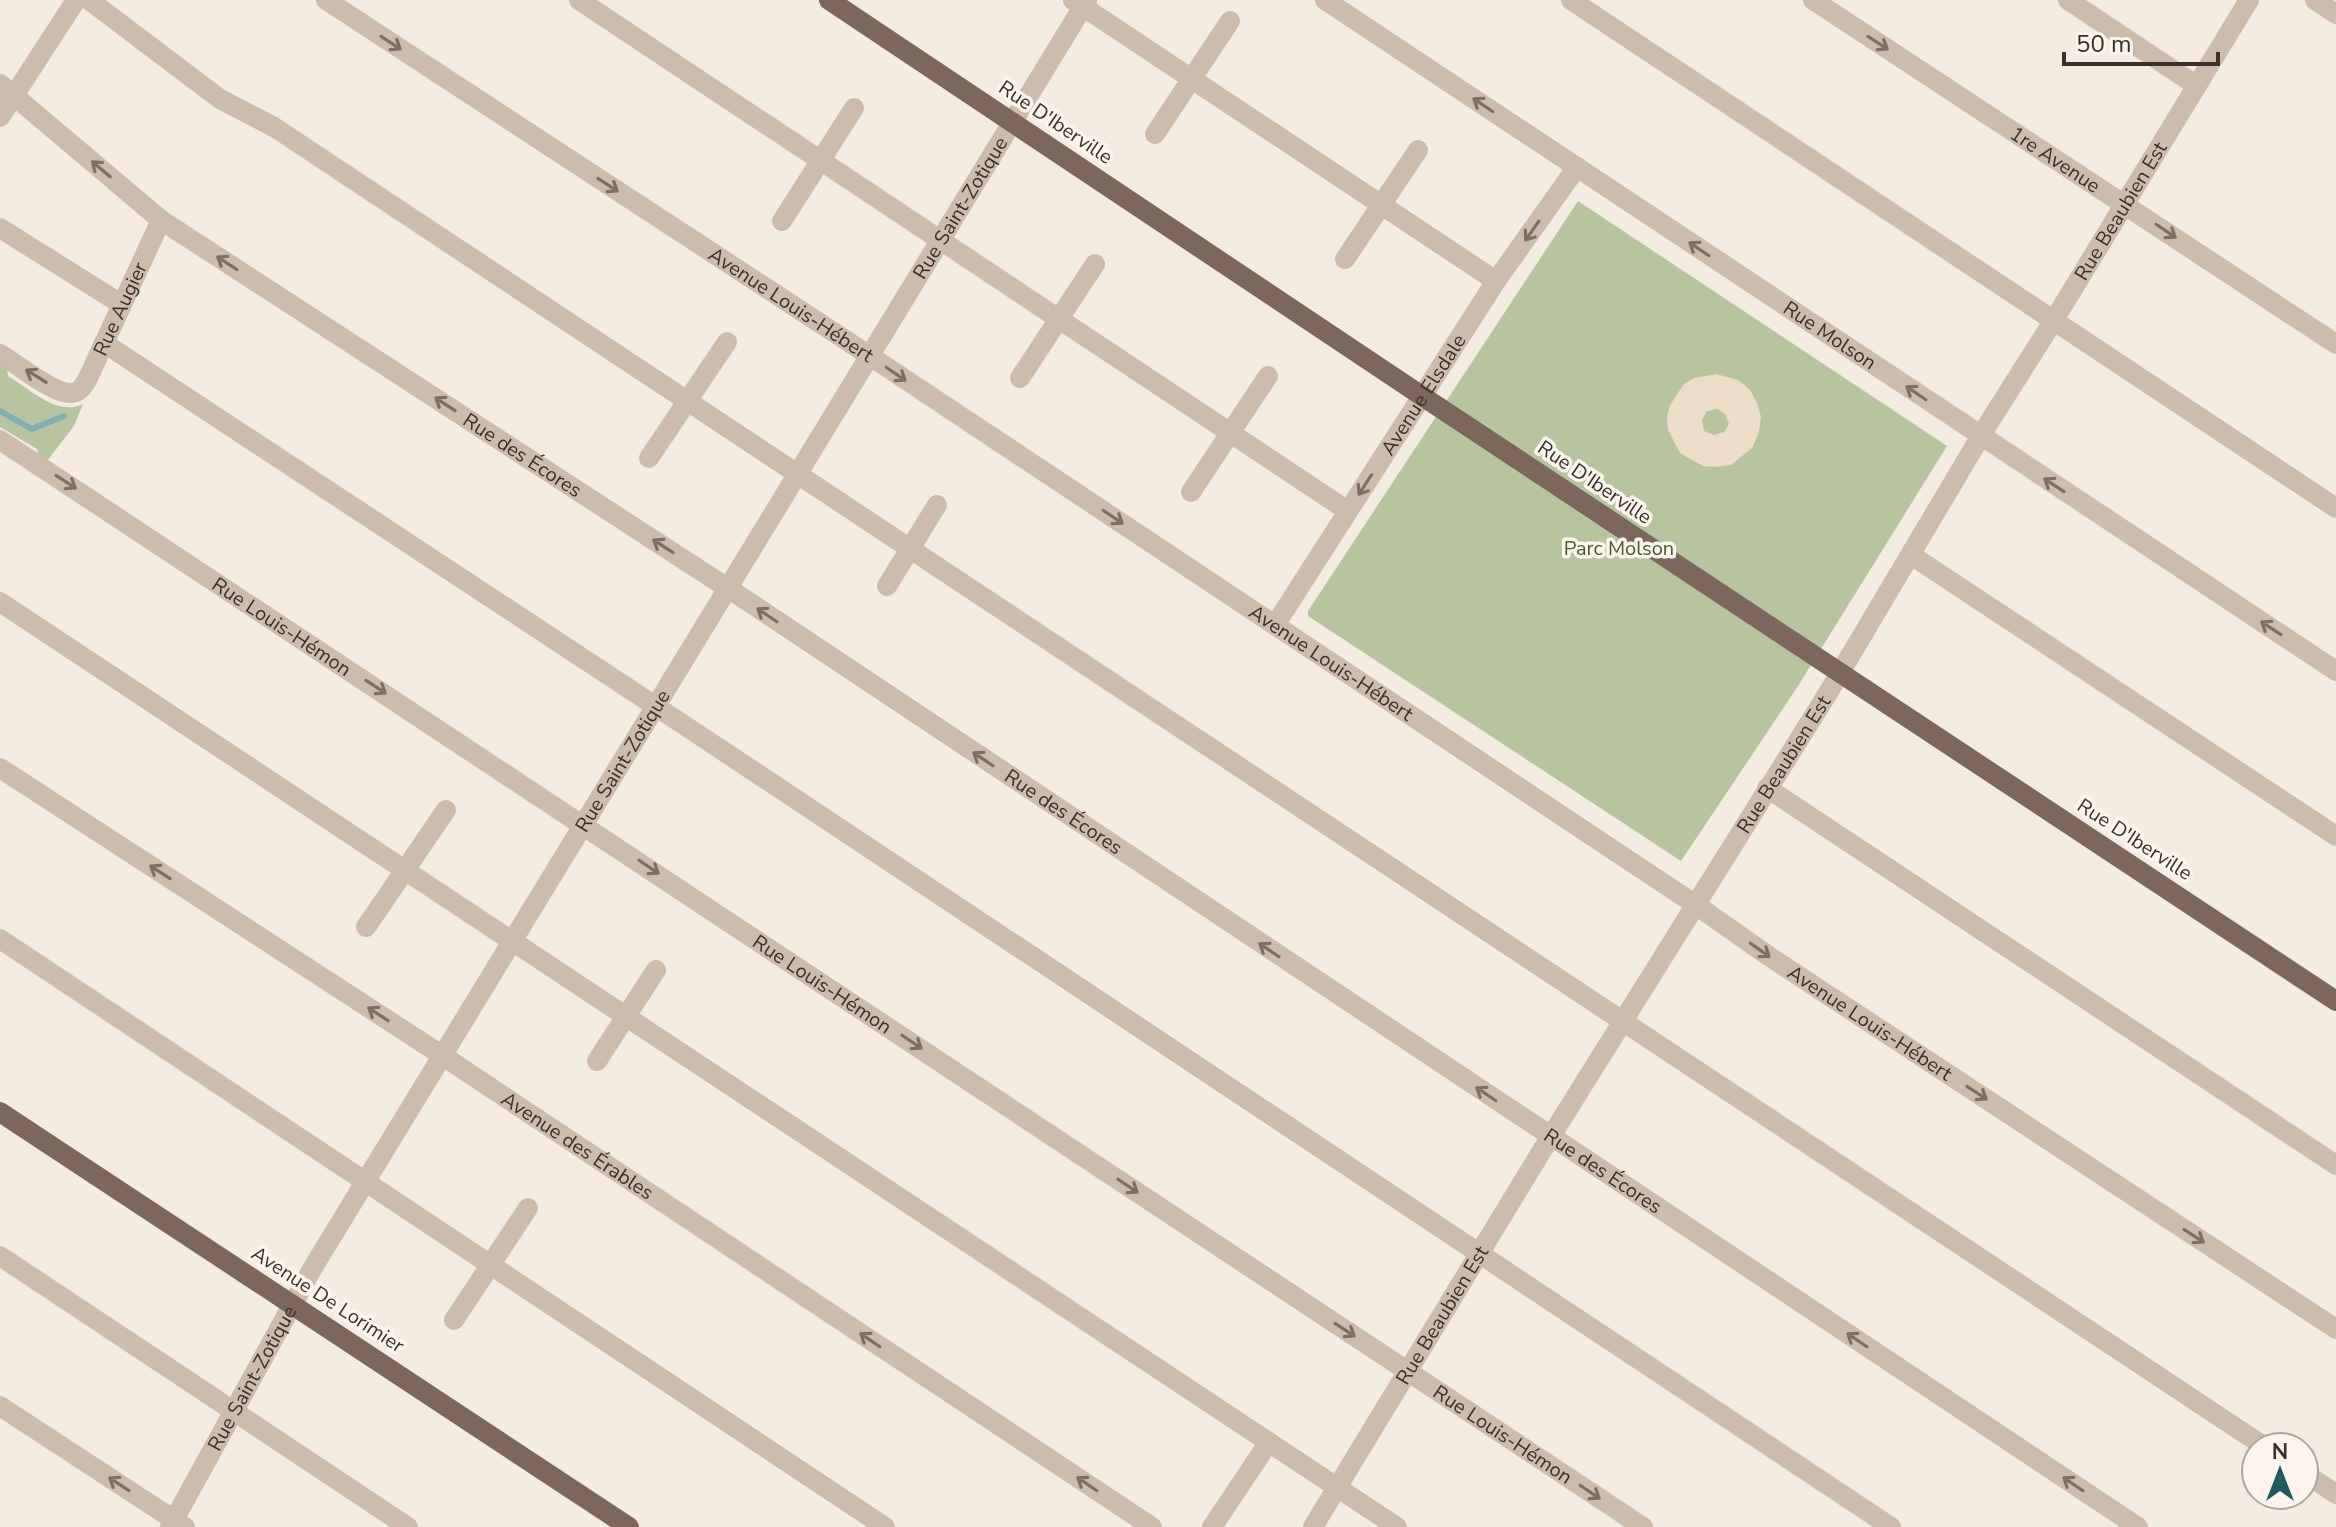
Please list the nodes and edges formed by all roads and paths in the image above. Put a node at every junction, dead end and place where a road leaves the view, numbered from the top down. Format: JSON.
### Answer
{"nodes":[{"id":1,"x":76,"y":0,"type":"edge"},
{"id":2,"x":89,"y":0,"type":"edge"},
{"id":3,"x":326,"y":0,"type":"edge"},
{"id":4,"x":579,"y":0,"type":"edge"},
{"id":5,"x":829,"y":0,"type":"edge"},
{"id":6,"x":1325,"y":0,"type":"edge"},
{"id":7,"x":1571,"y":0,"type":"edge"},
{"id":8,"x":1813,"y":0,"type":"edge"},
{"id":9,"x":2068,"y":0,"type":"edge"},
{"id":10,"x":2249,"y":0,"type":"edge"},
{"id":11,"x":2315,"y":0,"type":"edge"},
{"id":12,"x":1081,"y":2,"type":"edge"},
{"id":13,"x":2336,"y":14,"type":"edge"},
{"id":14,"x":1230,"y":21,"type":"dead end"},
{"id":15,"x":1192,"y":78,"type":"junction"},
{"id":16,"x":2197,"y":86,"type":"junction"},
{"id":17,"x":7,"y":89,"type":"edge"},
{"id":18,"x":854,"y":108,"type":"dead end"},
{"id":19,"x":0,"y":117,"type":"edge"},
{"id":20,"x":1013,"y":122,"type":"junction"},
{"id":21,"x":1155,"y":134,"type":"dead end"},
{"id":22,"x":1418,"y":150,"type":"dead end"},
{"id":23,"x":821,"y":160,"type":"junction"},
{"id":24,"x":1577,"y":167,"type":"junction"},
{"id":25,"x":2125,"y":204,"type":"junction"},
{"id":26,"x":1382,"y":205,"type":"junction"},
{"id":27,"x":161,"y":220,"type":"junction"},
{"id":28,"x":782,"y":221,"type":"dead end"},
{"id":29,"x":0,"y":228,"type":"edge"},
{"id":30,"x":940,"y":239,"type":"junction"},
{"id":31,"x":1345,"y":259,"type":"dead end"},
{"id":32,"x":1095,"y":264,"type":"dead end"},
{"id":33,"x":1496,"y":281,"type":"junction"},
{"id":34,"x":121,"y":304,"type":"junction"},
{"id":35,"x":1059,"y":319,"type":"junction"},
{"id":36,"x":2054,"y":320,"type":"junction"},
{"id":37,"x":727,"y":342,"type":"dead end"},
{"id":38,"x":104,"y":343,"type":"junction"},
{"id":39,"x":2336,"y":344,"type":"edge"},
{"id":40,"x":0,"y":354,"type":"edge"},
{"id":41,"x":870,"y":356,"type":"junction"},
{"id":42,"x":1268,"y":376,"type":"dead end"},
{"id":43,"x":1020,"y":378,"type":"dead end"},
{"id":44,"x":1422,"y":396,"type":"junction"},
{"id":45,"x":688,"y":400,"type":"junction"},
{"id":46,"x":1231,"y":432,"type":"junction"},
{"id":47,"x":1981,"y":436,"type":"junction"},
{"id":48,"x":0,"y":440,"type":"edge"},
{"id":49,"x":649,"y":458,"type":"dead end"},
{"id":50,"x":799,"y":473,"type":"junction"},
{"id":51,"x":1191,"y":492,"type":"dead end"},
{"id":52,"x":937,"y":505,"type":"dead end"},
{"id":53,"x":2336,"y":508,"type":"edge"},
{"id":54,"x":1348,"y":511,"type":"junction"},
{"id":55,"x":911,"y":549,"type":"junction"},
{"id":56,"x":1911,"y":555,"type":"junction"},
{"id":57,"x":887,"y":586,"type":"dead end"},
{"id":58,"x":728,"y":589,"type":"junction"},
{"id":59,"x":0,"y":602,"type":"edge"},
{"id":60,"x":1275,"y":625,"type":"junction"},
{"id":61,"x":2336,"y":671,"type":"edge"},
{"id":62,"x":1840,"y":673,"type":"junction"},
{"id":63,"x":656,"y":707,"type":"junction"},
{"id":64,"x":0,"y":768,"type":"edge"},
{"id":65,"x":1767,"y":788,"type":"junction"},
{"id":66,"x":446,"y":810,"type":"dead end"},
{"id":67,"x":584,"y":824,"type":"junction"},
{"id":68,"x":2336,"y":836,"type":"edge"},
{"id":69,"x":405,"y":870,"type":"junction"},
{"id":70,"x":1696,"y":905,"type":"junction"},
{"id":71,"x":366,"y":927,"type":"dead end"},
{"id":72,"x":0,"y":939,"type":"edge"},
{"id":73,"x":513,"y":942,"type":"junction"},
{"id":74,"x":656,"y":970,"type":"dead end"},
{"id":75,"x":2336,"y":1001,"type":"edge"},
{"id":76,"x":627,"y":1015,"type":"junction"},
{"id":77,"x":1623,"y":1021,"type":"junction"},
{"id":78,"x":443,"y":1056,"type":"junction"},
{"id":79,"x":597,"y":1061,"type":"dead end"},
{"id":80,"x":0,"y":1112,"type":"edge"},
{"id":81,"x":1551,"y":1137,"type":"junction"},
{"id":82,"x":2336,"y":1165,"type":"edge"},
{"id":83,"x":366,"y":1181,"type":"junction"},
{"id":84,"x":528,"y":1208,"type":"dead end"},
{"id":85,"x":0,"y":1256,"type":"edge"},
{"id":86,"x":1480,"y":1256,"type":"junction"},
{"id":87,"x":492,"y":1263,"type":"junction"},
{"id":88,"x":294,"y":1304,"type":"junction"},
{"id":89,"x":454,"y":1320,"type":"dead end"},
{"id":90,"x":2336,"y":1329,"type":"edge"},
{"id":91,"x":1408,"y":1372,"type":"junction"},
{"id":92,"x":0,"y":1406,"type":"edge"},
{"id":93,"x":234,"y":1411,"type":"junction"},
{"id":94,"x":2241,"y":1431,"type":"edge"},
{"id":95,"x":1269,"y":1442,"type":"junction"},
{"id":96,"x":1337,"y":1487,"type":"junction"},
{"id":97,"x":176,"y":1525,"type":"edge"},
{"id":98,"x":408,"y":1527,"type":"edge"},
{"id":99,"x":629,"y":1527,"type":"edge"},
{"id":100,"x":885,"y":1527,"type":"edge"},
{"id":101,"x":1152,"y":1527,"type":"edge"},
{"id":102,"x":1212,"y":1527,"type":"edge"},
{"id":103,"x":1313,"y":1527,"type":"edge"},
{"id":104,"x":1397,"y":1527,"type":"edge"},
{"id":105,"x":1643,"y":1527,"type":"edge"},
{"id":106,"x":1891,"y":1527,"type":"edge"},
{"id":107,"x":2138,"y":1527,"type":"edge"}],
"edges":[{"from":1,"to":17,"type":"street"},
{"from":2,"to":45,"type":"street"},
{"from":3,"to":41,"type":"street","name":"Avenue Louis-Hébert","one_way":true},
{"from":4,"to":23,"type":"street"},
{"from":5,"to":20,"type":"main road","name":"Rue D'Iberville"},
{"from":24,"to":6,"type":"street","name":"Rue Molson","one_way":true},
{"from":7,"to":36,"type":"street"},
{"from":8,"to":25,"type":"street","name":"1re Avenue","one_way":true},
{"from":9,"to":16,"type":"street"},
{"from":10,"to":16,"type":"street","name":"Rue Beaubien Est"},
{"from":11,"to":13,"type":"street"},
{"from":12,"to":15,"type":"street"},
{"from":12,"to":20,"type":"street","name":"Rue Saint-Zotique"},
{"from":14,"to":15,"type":"street"},
{"from":15,"to":21,"type":"street"},
{"from":15,"to":26,"type":"street"},
{"from":16,"to":25,"type":"street","name":"Rue Beaubien Est"},
{"from":17,"to":19,"type":"street"},
{"from":27,"to":17,"type":"street","name":"Rue des Écores","one_way":true},
{"from":18,"to":23,"type":"street"},
{"from":20,"to":30,"type":"street","name":"Rue Saint-Zotique"},
{"from":20,"to":44,"type":"main road","name":"Rue D'Iberville"},
{"from":22,"to":26,"type":"street"},
{"from":23,"to":28,"type":"street"},
{"from":23,"to":30,"type":"street"},
{"from":24,"to":33,"type":"street","name":"Avenue Elsdale","one_way":true},
{"from":47,"to":24,"type":"street","name":"Rue Molson","one_way":true},
{"from":25,"to":36,"type":"street","name":"Rue Beaubien Est"},
{"from":25,"to":39,"type":"street","name":"1re Avenue","one_way":true},
{"from":26,"to":31,"type":"street"},
{"from":26,"to":33,"type":"street"},
{"from":27,"to":34,"type":"street","name":"Rue Augier"},
{"from":58,"to":27,"type":"street","name":"Rue des Écores","one_way":true},
{"from":29,"to":34,"type":"street"},
{"from":30,"to":35,"type":"street"},
{"from":30,"to":41,"type":"street","name":"Rue Saint-Zotique"},
{"from":32,"to":35,"type":"street"},
{"from":33,"to":44,"type":"street","name":"Avenue Elsdale"},
{"from":34,"to":38,"type":"street","name":"Rue Augier"},
{"from":35,"to":43,"type":"street"},
{"from":35,"to":46,"type":"street"},
{"from":36,"to":47,"type":"street","name":"Rue Beaubien Est"},
{"from":36,"to":53,"type":"street"},
{"from":37,"to":45,"type":"street"},
{"from":38,"to":40,"type":"street","name":"Rue Augier","one_way":true},
{"from":38,"to":63,"type":"street"},
{"from":41,"to":50,"type":"street","name":"Rue Saint-Zotique"},
{"from":41,"to":60,"type":"street","name":"Avenue Louis-Hébert","one_way":true},
{"from":42,"to":46,"type":"street"},
{"from":44,"to":54,"type":"street","name":"Avenue Elsdale","one_way":true},
{"from":44,"to":62,"type":"main road","name":"Rue D'Iberville"},
{"from":45,"to":49,"type":"street"},
{"from":45,"to":50,"type":"street"},
{"from":46,"to":51,"type":"street"},
{"from":46,"to":54,"type":"street"},
{"from":47,"to":56,"type":"street","name":"Rue Beaubien Est"},
{"from":61,"to":47,"type":"street","name":"Rue Molson","one_way":true},
{"from":48,"to":67,"type":"street","name":"Rue Louis-Hémon","one_way":true},
{"from":50,"to":55,"type":"street"},
{"from":50,"to":58,"type":"street","name":"Rue Saint-Zotique"},
{"from":52,"to":55,"type":"street"},
{"from":54,"to":60,"type":"street","name":"Avenue Elsdale"},
{"from":55,"to":57,"type":"street"},
{"from":55,"to":77,"type":"street"},
{"from":56,"to":62,"type":"street","name":"Rue Beaubien Est"},
{"from":56,"to":68,"type":"street"},
{"from":58,"to":63,"type":"street","name":"Rue Saint-Zotique"},
{"from":81,"to":58,"type":"street","name":"Rue des Écores","one_way":true},
{"from":59,"to":69,"type":"street"},
{"from":60,"to":70,"type":"street","name":"Avenue Louis-Hébert"},
{"from":62,"to":65,"type":"street","name":"Rue Beaubien Est"},
{"from":62,"to":75,"type":"main road","name":"Rue D'Iberville"},
{"from":63,"to":67,"type":"street","name":"Rue Saint-Zotique"},
{"from":63,"to":86,"type":"street"},
{"from":78,"to":64,"type":"street","name":"Avenue des Érables","one_way":true},
{"from":65,"to":70,"type":"street","name":"Rue Beaubien Est"},
{"from":65,"to":82,"type":"street"},
{"from":66,"to":69,"type":"street"},
{"from":67,"to":73,"type":"street","name":"Rue Saint-Zotique"},
{"from":67,"to":91,"type":"street","name":"Rue Louis-Hémon","one_way":true},
{"from":69,"to":71,"type":"street"},
{"from":69,"to":73,"type":"street"},
{"from":70,"to":77,"type":"street","name":"Rue Beaubien Est"},
{"from":70,"to":90,"type":"street","name":"Avenue Louis-Hébert","one_way":true},
{"from":72,"to":83,"type":"street"},
{"from":73,"to":76,"type":"street"},
{"from":73,"to":78,"type":"street","name":"Rue Saint-Zotique"},
{"from":74,"to":76,"type":"street"},
{"from":76,"to":79,"type":"street"},
{"from":76,"to":95,"type":"street"},
{"from":77,"to":81,"type":"street","name":"Rue Beaubien Est"},
{"from":77,"to":94,"type":"street"},
{"from":78,"to":83,"type":"street","name":"Rue Saint-Zotique"},
{"from":101,"to":78,"type":"street","name":"Avenue des Érables","one_way":true},
{"from":80,"to":88,"type":"main road","name":"Avenue De Lorimier"},
{"from":81,"to":86,"type":"street","name":"Rue Beaubien Est"},
{"from":107,"to":81,"type":"street","name":"Rue des Écores","one_way":true},
{"from":83,"to":87,"type":"street"},
{"from":83,"to":88,"type":"street","name":"Rue Saint-Zotique"},
{"from":84,"to":87,"type":"street"},
{"from":85,"to":93,"type":"street"},
{"from":86,"to":91,"type":"street","name":"Rue Beaubien Est"},
{"from":86,"to":106,"type":"street"},
{"from":87,"to":89,"type":"street"},
{"from":87,"to":100,"type":"street"},
{"from":88,"to":93,"type":"street","name":"Rue Saint-Zotique"},
{"from":88,"to":99,"type":"main road","name":"Avenue De Lorimier"},
{"from":91,"to":96,"type":"street","name":"Rue Beaubien Est"},
{"from":91,"to":105,"type":"street","name":"Rue Louis-Hémon","one_way":true},
{"from":97,"to":92,"type":"street","one_way":true},
{"from":93,"to":97,"type":"street","name":"Rue Saint-Zotique"},
{"from":93,"to":98,"type":"street"},
{"from":95,"to":96,"type":"street"},
{"from":95,"to":102,"type":"street"},
{"from":96,"to":103,"type":"street","name":"Rue Beaubien Est"},
{"from":96,"to":104,"type":"street"}]}
